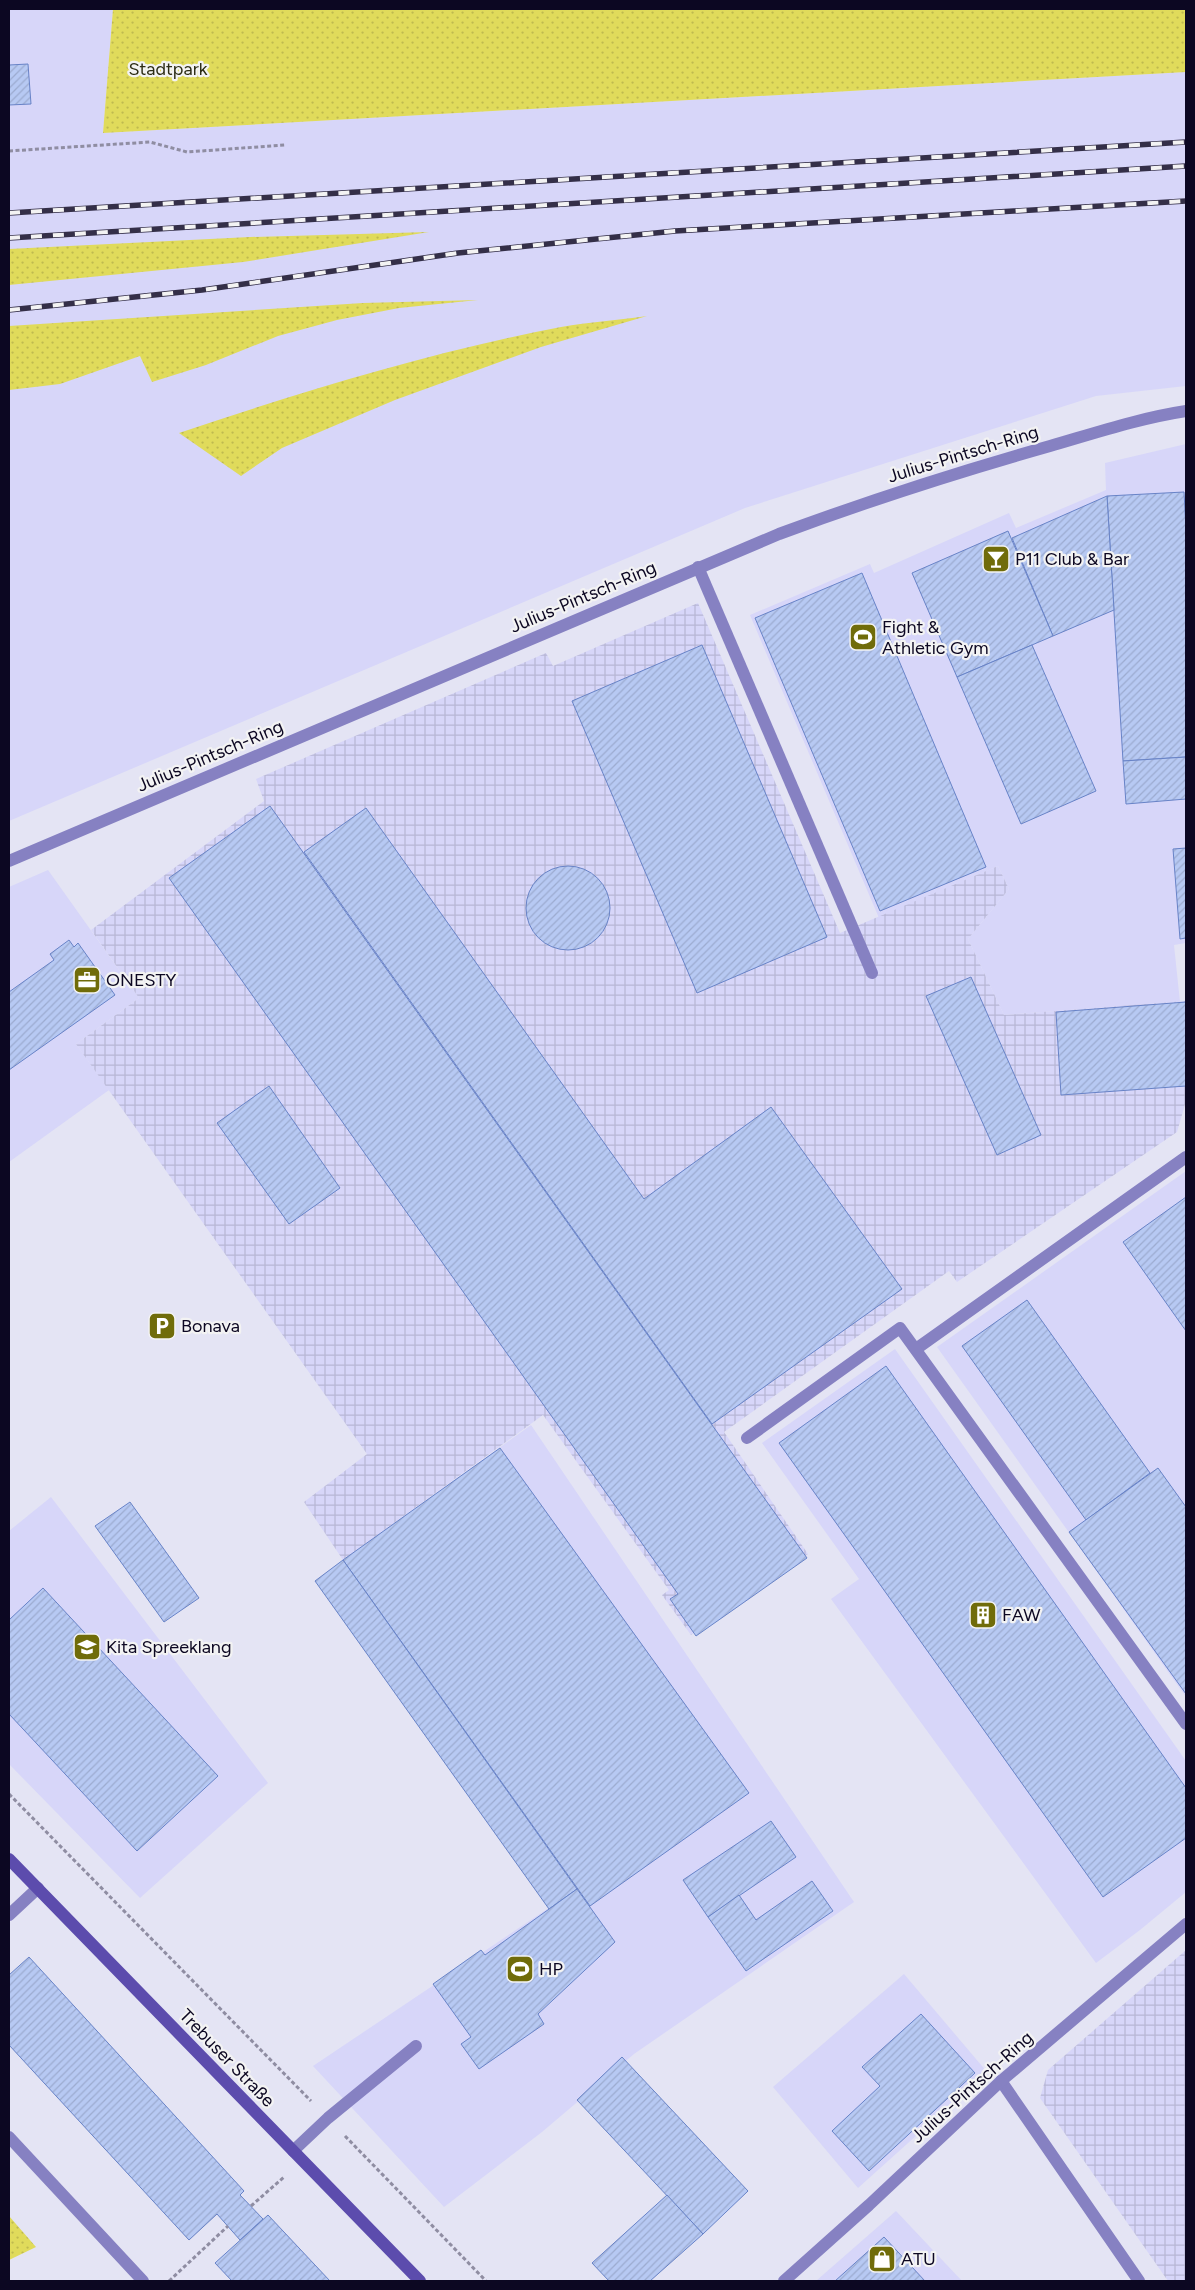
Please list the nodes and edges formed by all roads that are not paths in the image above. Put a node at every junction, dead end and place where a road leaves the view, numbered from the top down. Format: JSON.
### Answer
{"nodes":[{"id":1,"x":1186,"y":412,"type":"edge"},
{"id":2,"x":698,"y":567,"type":"junction"},
{"id":3,"x":9,"y":861,"type":"edge"},
{"id":4,"x":872,"y":973,"type":"dead end"},
{"id":5,"x":1186,"y":1158,"type":"edge"},
{"id":6,"x":916,"y":1349,"type":"junction"},
{"id":7,"x":747,"y":1438,"type":"dead end"},
{"id":8,"x":1186,"y":1724,"type":"edge"},
{"id":9,"x":9,"y":1859,"type":"edge"},
{"id":10,"x":38,"y":1888,"type":"junction"},
{"id":11,"x":9,"y":1915,"type":"edge"},
{"id":12,"x":1186,"y":1924,"type":"edge"},
{"id":13,"x":416,"y":2046,"type":"dead end"},
{"id":14,"x":1001,"y":2081,"type":"junction"},
{"id":15,"x":9,"y":2138,"type":"edge"},
{"id":16,"x":293,"y":2151,"type":"junction"},
{"id":17,"x":143,"y":2281,"type":"edge"},
{"id":18,"x":420,"y":2281,"type":"edge"},
{"id":19,"x":784,"y":2281,"type":"edge"},
{"id":20,"x":1139,"y":2281,"type":"edge"}],
"edges":[{"from":1,"to":2,"type":"street","name":"Julius-Pintsch-Ring"},
{"from":2,"to":3,"type":"street","name":"Julius-Pintsch-Ring"},
{"from":2,"to":4,"type":"street"},
{"from":5,"to":6,"type":"street"},
{"from":6,"to":7,"type":"street"},
{"from":6,"to":8,"type":"street"},
{"from":9,"to":10,"type":"street","name":"Trebuser Straße"},
{"from":10,"to":11,"type":"street"},
{"from":10,"to":16,"type":"street","name":"Trebuser Straße"},
{"from":12,"to":14,"type":"street","name":"Julius-Pintsch-Ring"},
{"from":13,"to":16,"type":"street"},
{"from":14,"to":19,"type":"street","name":"Julius-Pintsch-Ring"},
{"from":14,"to":20,"type":"street"},
{"from":15,"to":17,"type":"street"},
{"from":16,"to":18,"type":"street","name":"Trebuser Straße"}]}
